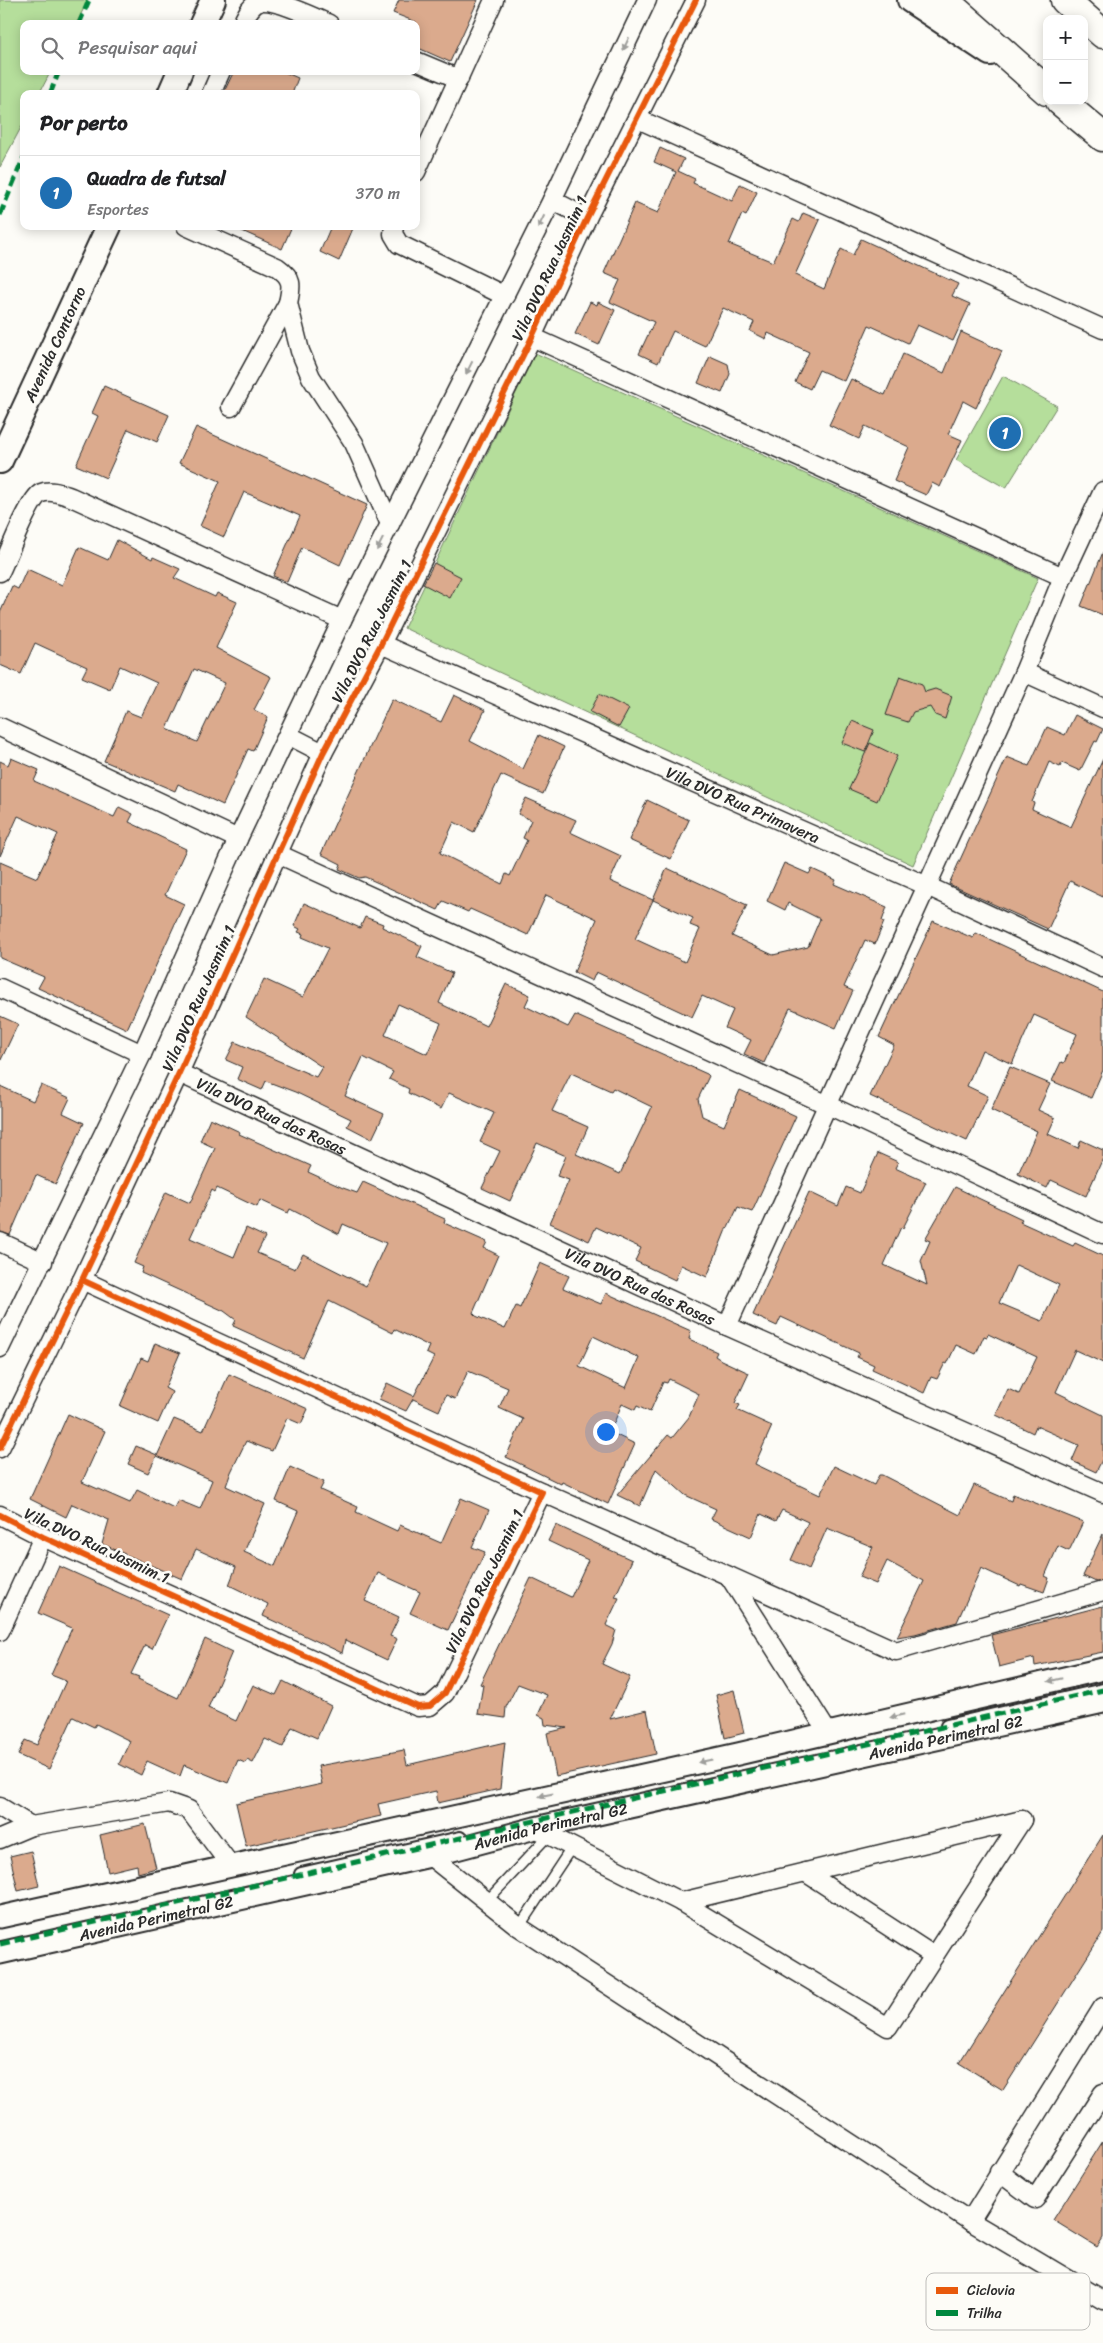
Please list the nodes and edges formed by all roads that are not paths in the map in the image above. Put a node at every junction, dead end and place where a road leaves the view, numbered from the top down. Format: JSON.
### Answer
{"nodes":[{"id":1,"x":213,"y":0,"type":"edge"},
{"id":2,"x":494,"y":0,"type":"edge"},
{"id":3,"x":647,"y":0,"type":"edge"},
{"id":4,"x":696,"y":0,"type":"edge"},
{"id":5,"x":910,"y":0,"type":"edge"},
{"id":6,"x":944,"y":0,"type":"edge"},
{"id":7,"x":1065,"y":0,"type":"edge"},
{"id":8,"x":204,"y":20,"type":"edge"},
{"id":9,"x":244,"y":20,"type":"edge"},
{"id":10,"x":320,"y":20,"type":"edge"},
{"id":11,"x":1103,"y":34,"type":"edge"},
{"id":12,"x":420,"y":63,"type":"edge"},
{"id":13,"x":178,"y":75,"type":"edge"},
{"id":14,"x":218,"y":75,"type":"edge"},
{"id":15,"x":459,"y":79,"type":"junction"},
{"id":16,"x":1043,"y":87,"type":"edge"},
{"id":17,"x":1043,"y":88,"type":"edge"},
{"id":18,"x":172,"y":90,"type":"edge"},
{"id":19,"x":213,"y":90,"type":"edge"},
{"id":20,"x":1065,"y":105,"type":"edge"},
{"id":21,"x":638,"y":119,"type":"junction"},
{"id":22,"x":1103,"y":137,"type":"edge"},
{"id":23,"x":420,"y":163,"type":"edge"},
{"id":24,"x":552,"y":200,"type":"junction"},
{"id":25,"x":587,"y":218,"type":"junction"},
{"id":26,"x":107,"y":230,"type":"edge"},
{"id":27,"x":195,"y":230,"type":"edge"},
{"id":28,"x":394,"y":230,"type":"edge"},
{"id":29,"x":505,"y":296,"type":"junction"},
{"id":30,"x":288,"y":303,"type":"junction"},
{"id":31,"x":1103,"y":329,"type":"edge"},
{"id":32,"x":532,"y":337,"type":"junction"},
{"id":33,"x":231,"y":407,"type":"dead end"},
{"id":34,"x":0,"y":461,"type":"edge"},
{"id":35,"x":1103,"y":491,"type":"edge"},
{"id":36,"x":390,"y":524,"type":"junction"},
{"id":37,"x":0,"y":572,"type":"edge"},
{"id":38,"x":1063,"y":577,"type":"junction"},
{"id":39,"x":342,"y":620,"type":"junction"},
{"id":40,"x":381,"y":644,"type":"junction"},
{"id":41,"x":1024,"y":672,"type":"junction"},
{"id":42,"x":1103,"y":708,"type":"edge"},
{"id":43,"x":0,"y":727,"type":"edge"},
{"id":44,"x":288,"y":734,"type":"junction"},
{"id":45,"x":323,"y":753,"type":"junction"},
{"id":46,"x":238,"y":838,"type":"junction"},
{"id":47,"x":278,"y":854,"type":"junction"},
{"id":48,"x":926,"y":885,"type":"junction"},
{"id":49,"x":1103,"y":968,"type":"edge"},
{"id":50,"x":0,"y":988,"type":"edge"},
{"id":51,"x":142,"y":1054,"type":"junction"},
{"id":52,"x":179,"y":1073,"type":"junction"},
{"id":53,"x":828,"y":1105,"type":"junction"},
{"id":54,"x":1103,"y":1234,"type":"edge"},
{"id":55,"x":0,"y":1242,"type":"edge"},
{"id":56,"x":43,"y":1262,"type":"junction"},
{"id":57,"x":82,"y":1280,"type":"junction"},
{"id":58,"x":727,"y":1326,"type":"junction"},
{"id":59,"x":0,"y":1348,"type":"edge"},
{"id":60,"x":0,"y":1448,"type":"edge"},
{"id":61,"x":542,"y":1492,"type":"junction"},
{"id":62,"x":1103,"y":1493,"type":"edge"},
{"id":63,"x":0,"y":1515,"type":"edge"},
{"id":64,"x":43,"y":1537,"type":"junction"},
{"id":65,"x":730,"y":1576,"type":"junction"},
{"id":66,"x":1103,"y":1591,"type":"edge"},
{"id":67,"x":0,"y":1631,"type":"edge"},
{"id":68,"x":1103,"y":1669,"type":"edge"},
{"id":69,"x":1103,"y":1690,"type":"edge"},
{"id":70,"x":1103,"y":1702,"type":"edge"},
{"id":71,"x":827,"y":1731,"type":"junction"},
{"id":72,"x":741,"y":1769,"type":"junction"},
{"id":73,"x":0,"y":1807,"type":"edge"},
{"id":74,"x":31,"y":1826,"type":"junction"},
{"id":75,"x":542,"y":1831,"type":"junction"},
{"id":76,"x":0,"y":1839,"type":"edge"},
{"id":77,"x":572,"y":1847,"type":"junction"},
{"id":78,"x":430,"y":1856,"type":"junction"},
{"id":79,"x":230,"y":1866,"type":"junction"},
{"id":80,"x":805,"y":1872,"type":"junction"},
{"id":81,"x":486,"y":1902,"type":"junction"},
{"id":82,"x":681,"y":1902,"type":"junction"},
{"id":83,"x":0,"y":1917,"type":"edge"},
{"id":84,"x":519,"y":1927,"type":"junction"},
{"id":85,"x":0,"y":1944,"type":"edge"},
{"id":86,"x":0,"y":1953,"type":"edge"},
{"id":87,"x":934,"y":1956,"type":"junction"},
{"id":88,"x":1103,"y":2007,"type":"edge"},
{"id":89,"x":1103,"y":2093,"type":"edge"},
{"id":90,"x":999,"y":2172,"type":"junction"},
{"id":91,"x":970,"y":2221,"type":"junction"},
{"id":92,"x":1058,"y":2273,"type":"edge"},
{"id":93,"x":1090,"y":2292,"type":"edge"},
{"id":94,"x":1103,"y":2300,"type":"edge"}],
"edges":[{"from":1,"to":8,"type":"main road"},
{"from":2,"to":15,"type":"street"},
{"from":3,"to":24,"type":"street","one_way":true},
{"from":4,"to":21,"type":"street","name":"Vila DVO Rua Jasmim 1"},
{"from":5,"to":17,"type":"main road"},
{"from":6,"to":16,"type":"highway"},
{"from":7,"to":11,"type":"highway"},
{"from":9,"to":10,"type":"street"},
{"from":12,"to":15,"type":"street"},
{"from":13,"to":18,"type":"main road"},
{"from":14,"to":19,"type":"street"},
{"from":15,"to":23,"type":"street"},
{"from":20,"to":22,"type":"highway"},
{"from":21,"to":25,"type":"street","name":"Vila DVO Rua Jasmim 1"},
{"from":21,"to":31,"type":"street"},
{"from":24,"to":25,"type":"street"},
{"from":24,"to":29,"type":"street","one_way":true},
{"from":25,"to":32,"type":"street","name":"Vila DVO Rua Jasmim 1"},
{"from":26,"to":34,"type":"main road","name":"Avenida Contorno"},
{"from":27,"to":30,"type":"street"},
{"from":28,"to":29,"type":"street"},
{"from":29,"to":36,"type":"street","one_way":true},
{"from":30,"to":33,"type":"street"},
{"from":30,"to":36,"type":"street"},
{"from":32,"to":38,"type":"street"},
{"from":32,"to":40,"type":"street","name":"Vila DVO Rua Jasmim 1"},
{"from":35,"to":38,"type":"street"},
{"from":36,"to":39,"type":"street","one_way":true},
{"from":37,"to":39,"type":"street"},
{"from":38,"to":41,"type":"street"},
{"from":39,"to":44,"type":"street"},
{"from":40,"to":45,"type":"street","name":"Vila DVO Rua Jasmim 1"},
{"from":40,"to":48,"type":"street","name":"Vila DVO Rua Primavera"},
{"from":41,"to":42,"type":"street"},
{"from":41,"to":48,"type":"street"},
{"from":43,"to":46,"type":"street"},
{"from":44,"to":45,"type":"street"},
{"from":44,"to":46,"type":"street"},
{"from":45,"to":47,"type":"street","name":"Vila DVO Rua Jasmim 1"},
{"from":46,"to":51,"type":"street"},
{"from":47,"to":52,"type":"street","name":"Vila DVO Rua Jasmim 1"},
{"from":47,"to":53,"type":"street"},
{"from":48,"to":49,"type":"street","name":"Vila DVO Rua Primavera"},
{"from":48,"to":53,"type":"street"},
{"from":50,"to":51,"type":"street"},
{"from":51,"to":56,"type":"street"},
{"from":52,"to":57,"type":"street","name":"Vila DVO Rua Jasmim 1"},
{"from":52,"to":58,"type":"street","name":"Vila DVO Rua das Rosas"},
{"from":53,"to":54,"type":"street"},
{"from":53,"to":58,"type":"street"},
{"from":55,"to":56,"type":"street"},
{"from":56,"to":59,"type":"street"},
{"from":57,"to":60,"type":"street","name":"Vila DVO Rua Jasmim 1"},
{"from":57,"to":61,"type":"street"},
{"from":58,"to":62,"type":"street","name":"Vila DVO Rua das Rosas"},
{"from":61,"to":64,"type":"street","name":"Vila DVO Rua Jasmim 1"},
{"from":61,"to":65,"type":"street"},
{"from":63,"to":64,"type":"street","name":"Vila DVO Rua Jasmim 1"},
{"from":64,"to":67,"type":"street"},
{"from":65,"to":66,"type":"street"},
{"from":65,"to":71,"type":"street"},
{"from":68,"to":71,"type":"street","name":"Avenida Perimetral G2","one_way":true},
{"from":69,"to":72,"type":"street"},
{"from":70,"to":72,"type":"street","name":"Avenida Perimetral G2"},
{"from":71,"to":72,"type":"street","name":"Avenida Perimetral G2"},
{"from":72,"to":75,"type":"street","name":"Avenida Perimetral G2"},
{"from":72,"to":79,"type":"street","name":"Avenida Perimetral G2","one_way":true},
{"from":72,"to":85,"type":"street"},
{"from":73,"to":74,"type":"street"},
{"from":74,"to":76,"type":"street"},
{"from":74,"to":79,"type":"street"},
{"from":75,"to":77,"type":"street"},
{"from":75,"to":78,"type":"street","name":"Avenida Perimetral G2"},
{"from":75,"to":81,"type":"lane"},
{"from":77,"to":82,"type":"street"},
{"from":77,"to":84,"type":"lane"},
{"from":78,"to":81,"type":"street"},
{"from":78,"to":86,"type":"street","name":"Avenida Perimetral G2"},
{"from":79,"to":83,"type":"street","name":"Avenida Perimetral G2"},
{"from":80,"to":82,"type":"street"},
{"from":80,"to":87,"type":"street"},
{"from":80,"to":87,"type":"street"},
{"from":81,"to":84,"type":"street"},
{"from":82,"to":87,"type":"street"},
{"from":84,"to":91,"type":"street"},
{"from":88,"to":90,"type":"street"},
{"from":89,"to":90,"type":"street"},
{"from":90,"to":91,"type":"street"},
{"from":91,"to":92,"type":"street"},
{"from":93,"to":94,"type":"street"}]}
